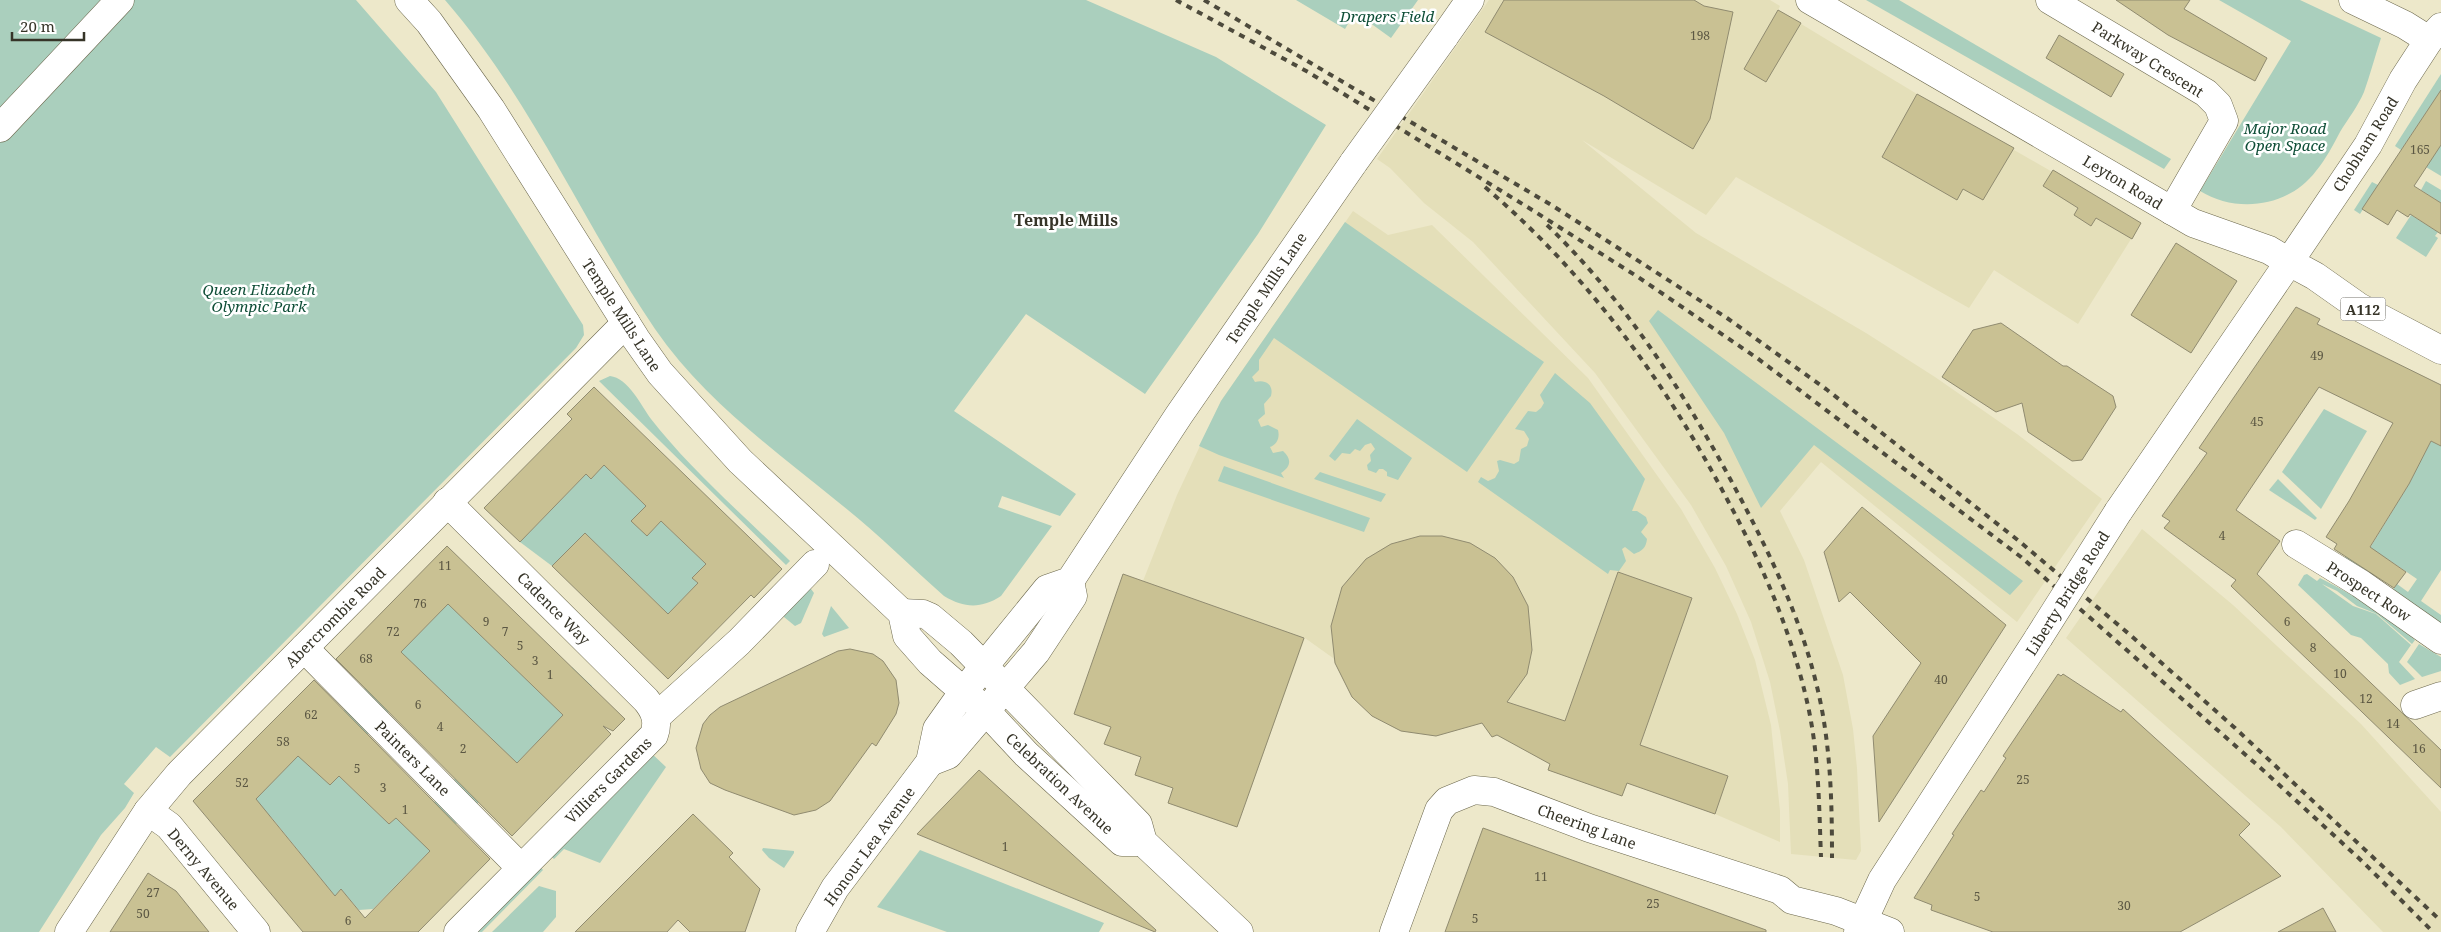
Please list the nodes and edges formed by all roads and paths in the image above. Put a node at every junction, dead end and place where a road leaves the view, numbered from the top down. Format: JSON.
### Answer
{"nodes":[{"id":1,"x":120,"y":0,"type":"edge"},
{"id":2,"x":409,"y":0,"type":"edge"},
{"id":3,"x":1470,"y":0,"type":"edge"},
{"id":4,"x":1810,"y":0,"type":"edge"},
{"id":5,"x":2050,"y":0,"type":"edge"},
{"id":6,"x":2353,"y":0,"type":"edge"},
{"id":7,"x":2437,"y":36,"type":"edge"},
{"id":8,"x":0,"y":128,"type":"edge"},
{"id":9,"x":2177,"y":202,"type":"junction"},
{"id":10,"x":2289,"y":262,"type":"junction"},
{"id":11,"x":626,"y":323,"type":"junction"},
{"id":12,"x":2441,"y":350,"type":"edge"},
{"id":13,"x":447,"y":502,"type":"junction"},
{"id":14,"x":2296,"y":544,"type":"dead end"},
{"id":15,"x":815,"y":564,"type":"dead end"},
{"id":16,"x":1070,"y":581,"type":"junction"},
{"id":17,"x":902,"y":613,"type":"junction"},
{"id":18,"x":2441,"y":640,"type":"edge"},
{"id":19,"x":304,"y":648,"type":"junction"},
{"id":20,"x":984,"y":666,"type":"junction"},
{"id":21,"x":1004,"y":686,"type":"junction"},
{"id":22,"x":964,"y":691,"type":"junction"},
{"id":23,"x":2441,"y":696,"type":"edge"},
{"id":24,"x":2415,"y":704,"type":"dead end"},
{"id":25,"x":985,"y":710,"type":"junction"},
{"id":26,"x":656,"y":717,"type":"junction"},
{"id":27,"x":930,"y":762,"type":"junction"},
{"id":28,"x":148,"y":811,"type":"junction"},
{"id":29,"x":1142,"y":842,"type":"junction"},
{"id":30,"x":521,"y":868,"type":"junction"},
{"id":31,"x":1860,"y":927,"type":"edge"},
{"id":32,"x":817,"y":930,"type":"edge"},
{"id":33,"x":69,"y":932,"type":"edge"},
{"id":34,"x":256,"y":932,"type":"edge"},
{"id":35,"x":458,"y":932,"type":"edge"},
{"id":36,"x":1239,"y":932,"type":"edge"},
{"id":37,"x":1394,"y":932,"type":"edge"},
{"id":38,"x":1890,"y":932,"type":"edge"}],
"edges":[{"from":1,"to":8,"type":"street"},
{"from":2,"to":11,"type":"street","name":"Temple Mills Lane"},
{"from":3,"to":16,"type":"street","name":"Temple Mills Lane","bridge":true},
{"from":4,"to":9,"type":"street","name":"Leyton Road"},
{"from":5,"to":9,"type":"street","name":"Parkway Crescent"},
{"from":6,"to":7,"type":"street"},
{"from":7,"to":10,"type":"street","name":"Chobham Road"},
{"from":9,"to":10,"type":"street","name":"Leyton Road"},
{"from":10,"to":12,"type":"street","name":"Leyton Road","number":"A112"},
{"from":10,"to":31,"type":"street","name":"Liberty Bridge Road","bridge":true},
{"from":11,"to":13,"type":"street","name":"Abercrombie Road"},
{"from":11,"to":17,"type":"street","name":"Temple Mills Lane"},
{"from":13,"to":19,"type":"street","name":"Abercrombie Road"},
{"from":13,"to":26,"type":"street","name":"Cadence Way"},
{"from":14,"to":18,"type":"street","name":"Prospect Row"},
{"from":15,"to":26,"type":"street","name":"Villiers Gardens"},
{"from":16,"to":20,"type":"street"},
{"from":16,"to":21,"type":"street","name":"Temple Mills Lane"},
{"from":17,"to":20,"type":"street"},
{"from":17,"to":22,"type":"street"},
{"from":19,"to":28,"type":"street","name":"Abercrombie Road"},
{"from":19,"to":30,"type":"street","name":"Painters Lane"},
{"from":20,"to":21,"type":"street"},
{"from":20,"to":22,"type":"street"},
{"from":21,"to":25,"type":"street","name":"Temple Mills Lane"},
{"from":21,"to":29,"type":"street","name":"Celebration Avenue"},
{"from":22,"to":25,"type":"street"},
{"from":22,"to":27,"type":"street","name":"Honour Lea Avenue"},
{"from":23,"to":24,"type":"street"},
{"from":25,"to":27,"type":"street","name":"Honour Lea Avenue"},
{"from":25,"to":29,"type":"street","name":"Celebration Avenue"},
{"from":26,"to":30,"type":"street","name":"Villiers Gardens"},
{"from":27,"to":32,"type":"street","name":"Honour Lea Avenue"},
{"from":28,"to":33,"type":"street","name":"Abercrombie Road"},
{"from":28,"to":34,"type":"street","name":"Derny Avenue"},
{"from":29,"to":36,"type":"street","name":"Celebration Avenue"},
{"from":30,"to":35,"type":"street","name":"Villiers Gardens"},
{"from":31,"to":37,"type":"street","name":"Cheering Lane"},
{"from":31,"to":38,"type":"street","name":"Cheering Lane"}]}
